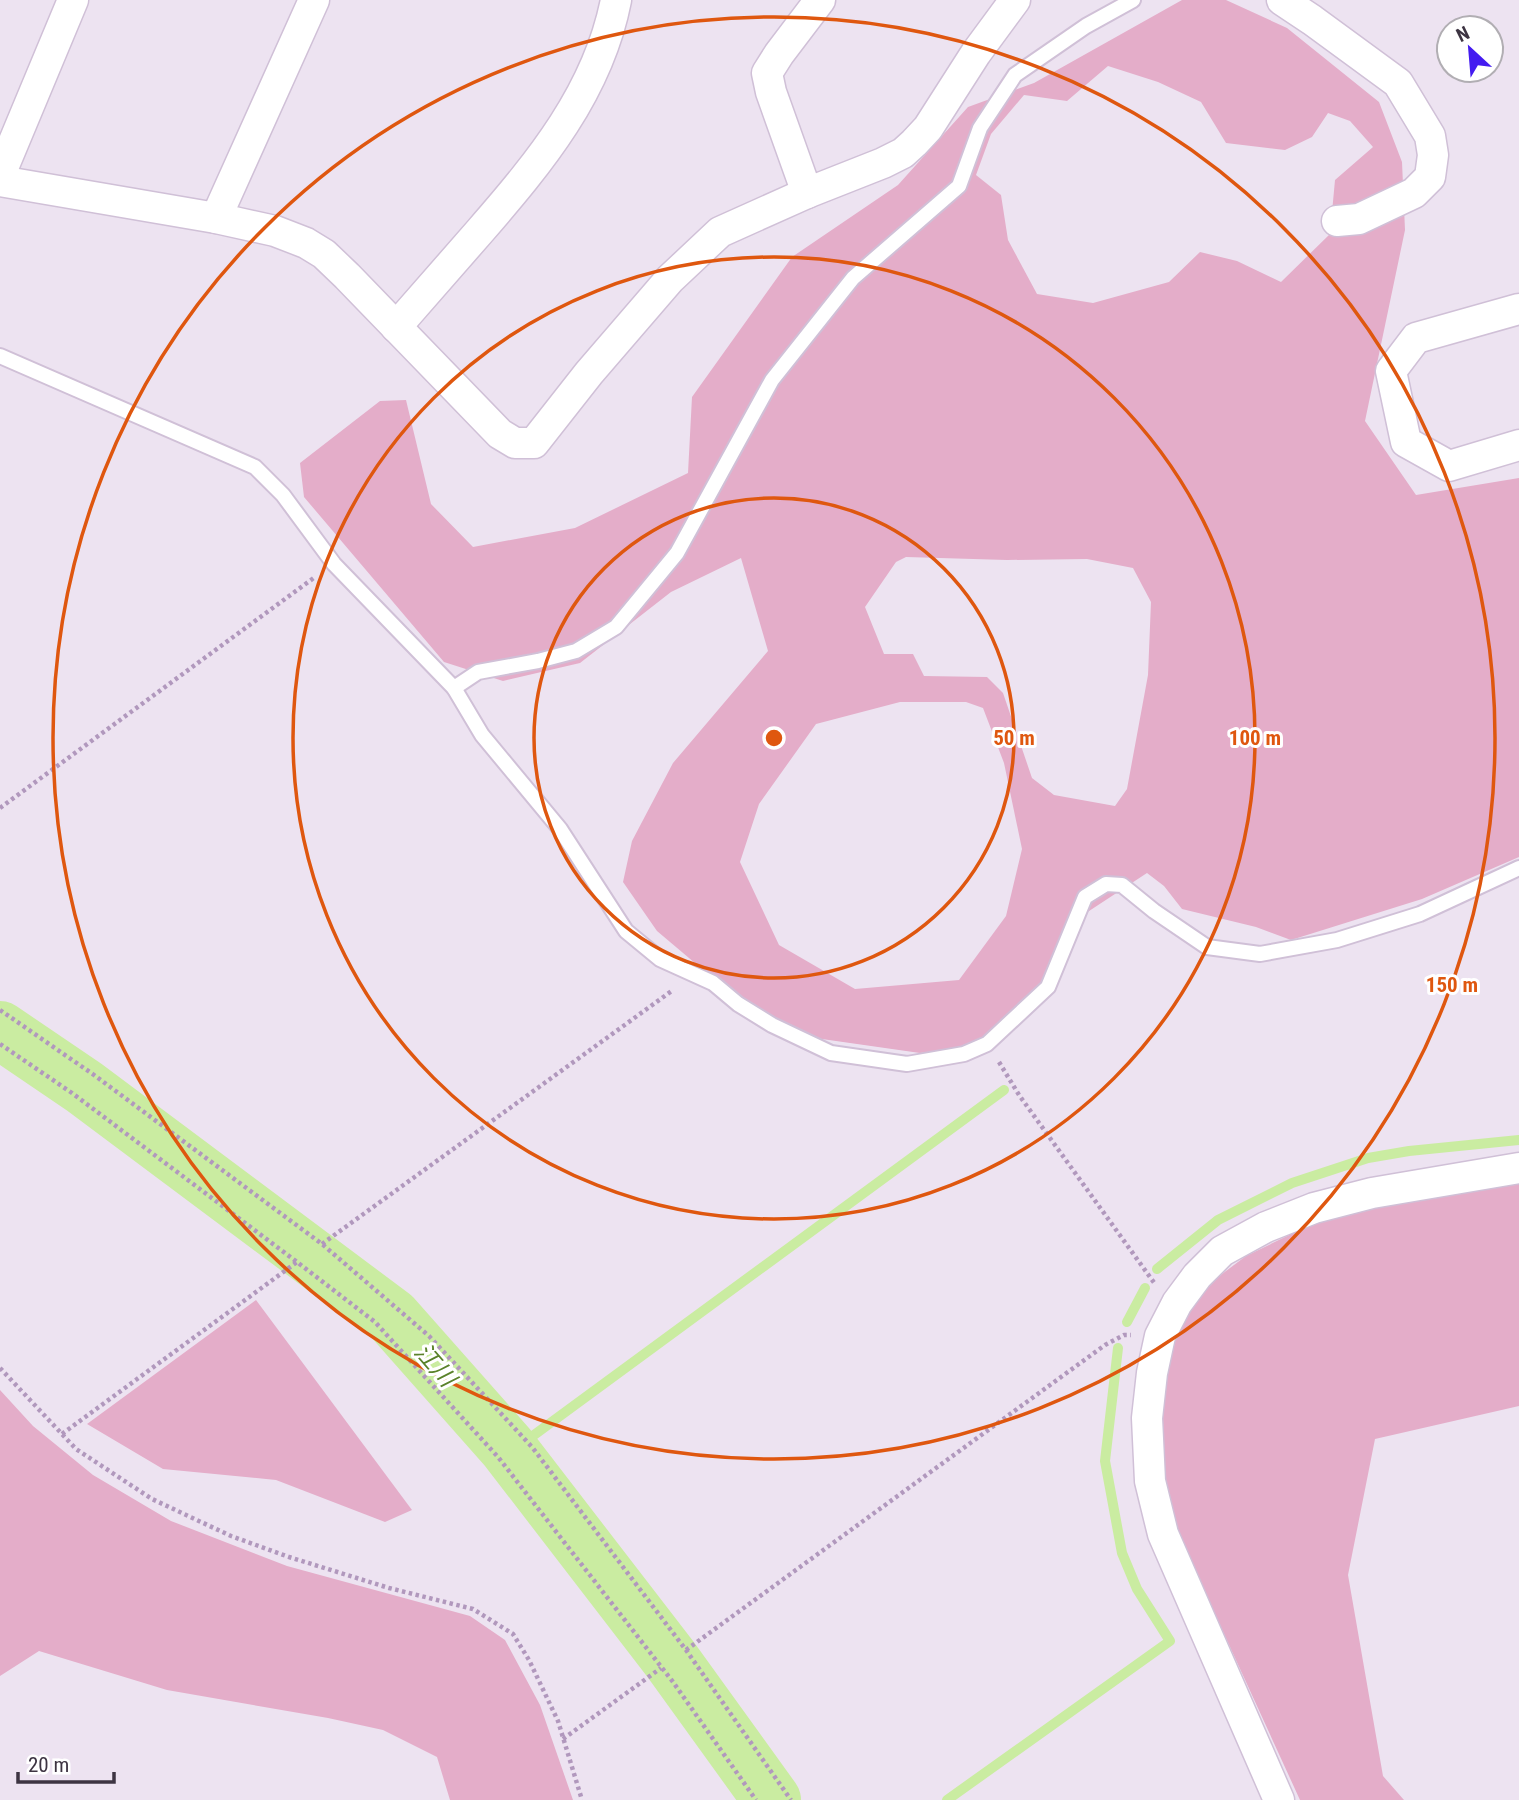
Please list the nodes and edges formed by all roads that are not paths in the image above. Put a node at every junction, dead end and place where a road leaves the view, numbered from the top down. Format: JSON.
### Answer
{"nodes":[{"id":1,"x":73,"y":0,"type":"edge"},
{"id":2,"x":314,"y":0,"type":"edge"},
{"id":3,"x":616,"y":0,"type":"edge"},
{"id":4,"x":820,"y":0,"type":"edge"},
{"id":5,"x":1016,"y":0,"type":"edge"},
{"id":6,"x":1133,"y":0,"type":"edge"},
{"id":7,"x":1282,"y":0,"type":"edge"},
{"id":8,"x":0,"y":175,"type":"edge"},
{"id":9,"x":0,"y":181,"type":"edge"},
{"id":10,"x":807,"y":193,"type":"junction"},
{"id":11,"x":216,"y":218,"type":"junction"},
{"id":12,"x":1337,"y":221,"type":"dead end"},
{"id":13,"x":1519,"y":309,"type":"edge"},
{"id":14,"x":396,"y":327,"type":"junction"},
{"id":15,"x":0,"y":356,"type":"edge"},
{"id":16,"x":1519,"y":445,"type":"edge"},
{"id":17,"x":454,"y":688,"type":"junction"},
{"id":18,"x":1519,"y":868,"type":"edge"},
{"id":19,"x":1519,"y":1168,"type":"edge"},
{"id":20,"x":1279,"y":1800,"type":"edge"}],
"edges":[{"from":1,"to":8,"type":"street"},
{"from":2,"to":11,"type":"street"},
{"from":3,"to":14,"type":"street"},
{"from":4,"to":10,"type":"street"},
{"from":5,"to":10,"type":"street"},
{"from":6,"to":17,"type":"lane"},
{"from":7,"to":12,"type":"street"},
{"from":9,"to":11,"type":"street"},
{"from":10,"to":14,"type":"street"},
{"from":11,"to":14,"type":"street"},
{"from":13,"to":16,"type":"street"},
{"from":15,"to":17,"type":"lane"},
{"from":17,"to":18,"type":"lane"},
{"from":19,"to":20,"type":"street"}]}
